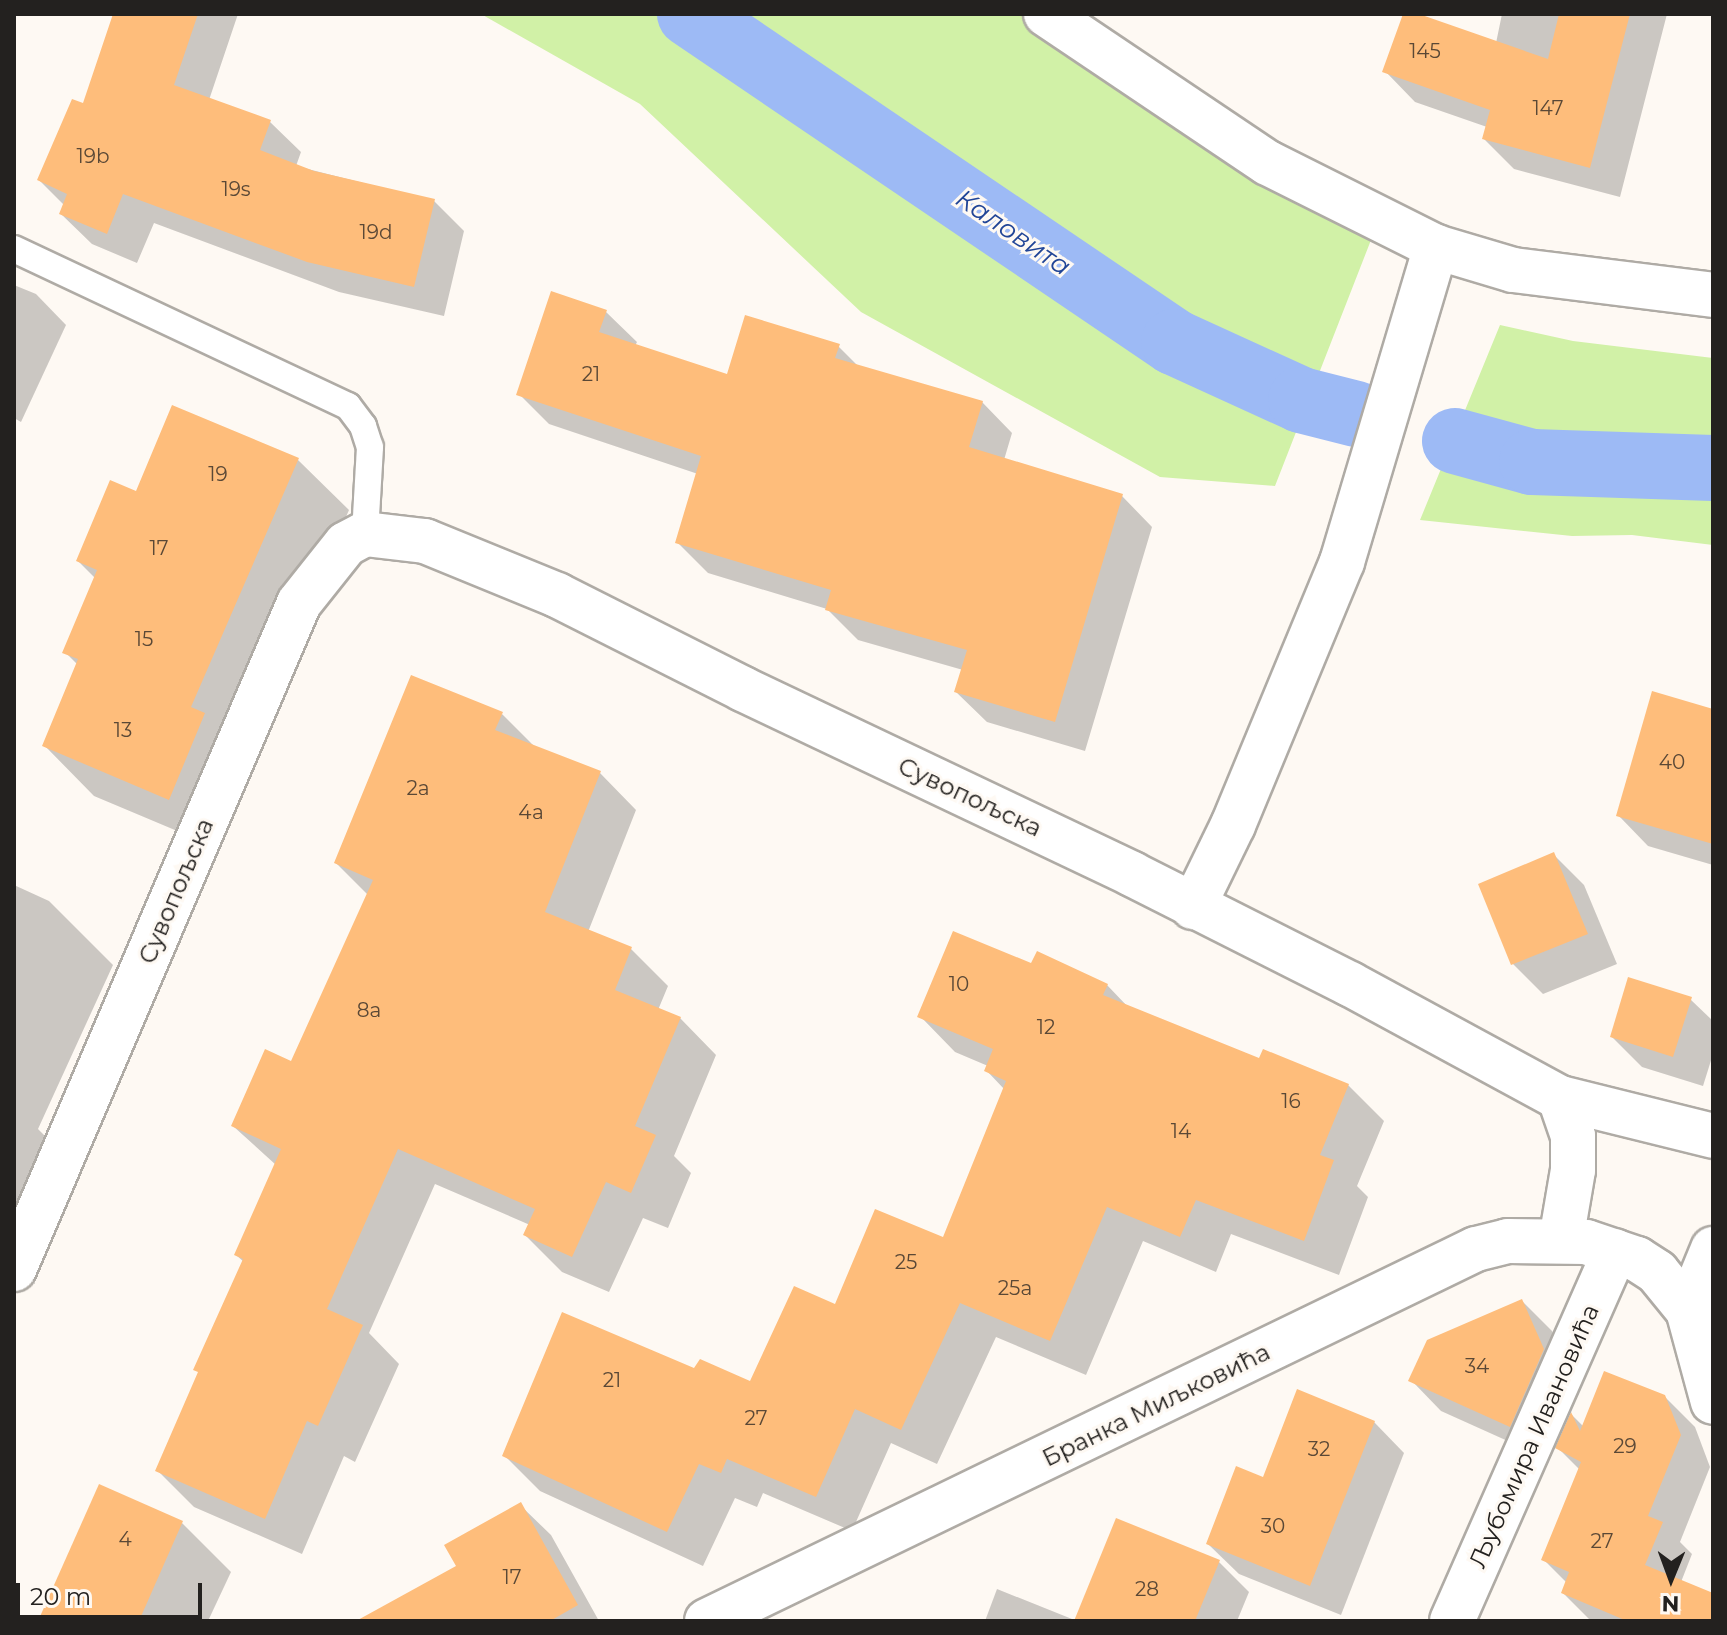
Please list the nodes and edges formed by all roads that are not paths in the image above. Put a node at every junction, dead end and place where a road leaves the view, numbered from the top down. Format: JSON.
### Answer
{"nodes":[{"id":1,"x":1046,"y":14,"type":"edge"},
{"id":2,"x":1436,"y":247,"type":"junction"},
{"id":3,"x":14,"y":249,"type":"edge"},
{"id":4,"x":1713,"y":295,"type":"edge"},
{"id":5,"x":365,"y":534,"type":"junction"},
{"id":6,"x":1193,"y":907,"type":"junction"},
{"id":7,"x":1560,"y":1098,"type":"junction"},
{"id":8,"x":1713,"y":1136,"type":"edge"},
{"id":9,"x":1561,"y":1240,"type":"junction"},
{"id":10,"x":1713,"y":1249,"type":"edge"},
{"id":11,"x":1615,"y":1251,"type":"junction"},
{"id":12,"x":14,"y":1269,"type":"edge"},
{"id":13,"x":1688,"y":1310,"type":"junction"},
{"id":14,"x":1713,"y":1402,"type":"edge"},
{"id":15,"x":707,"y":1621,"type":"edge"},
{"id":16,"x":1452,"y":1621,"type":"edge"}],
"edges":[{"from":1,"to":2,"type":"street"},
{"from":2,"to":4,"type":"street"},
{"from":2,"to":6,"type":"street"},
{"from":3,"to":5,"type":"lane"},
{"from":5,"to":6,"type":"street","name":"Сувопољска"},
{"from":5,"to":12,"type":"street","name":"Сувопољска"},
{"from":6,"to":7,"type":"street","name":"Сувопољска"},
{"from":7,"to":8,"type":"street"},
{"from":7,"to":9,"type":"street"},
{"from":9,"to":11,"type":"street","name":"Бранка Миљковића"},
{"from":9,"to":15,"type":"street","name":"Бранка Миљковића"},
{"from":10,"to":13,"type":"street"},
{"from":11,"to":13,"type":"street","name":"Бранка Миљковића"},
{"from":11,"to":16,"type":"street","name":"Љубомира Ивановића"},
{"from":13,"to":14,"type":"street"}]}
